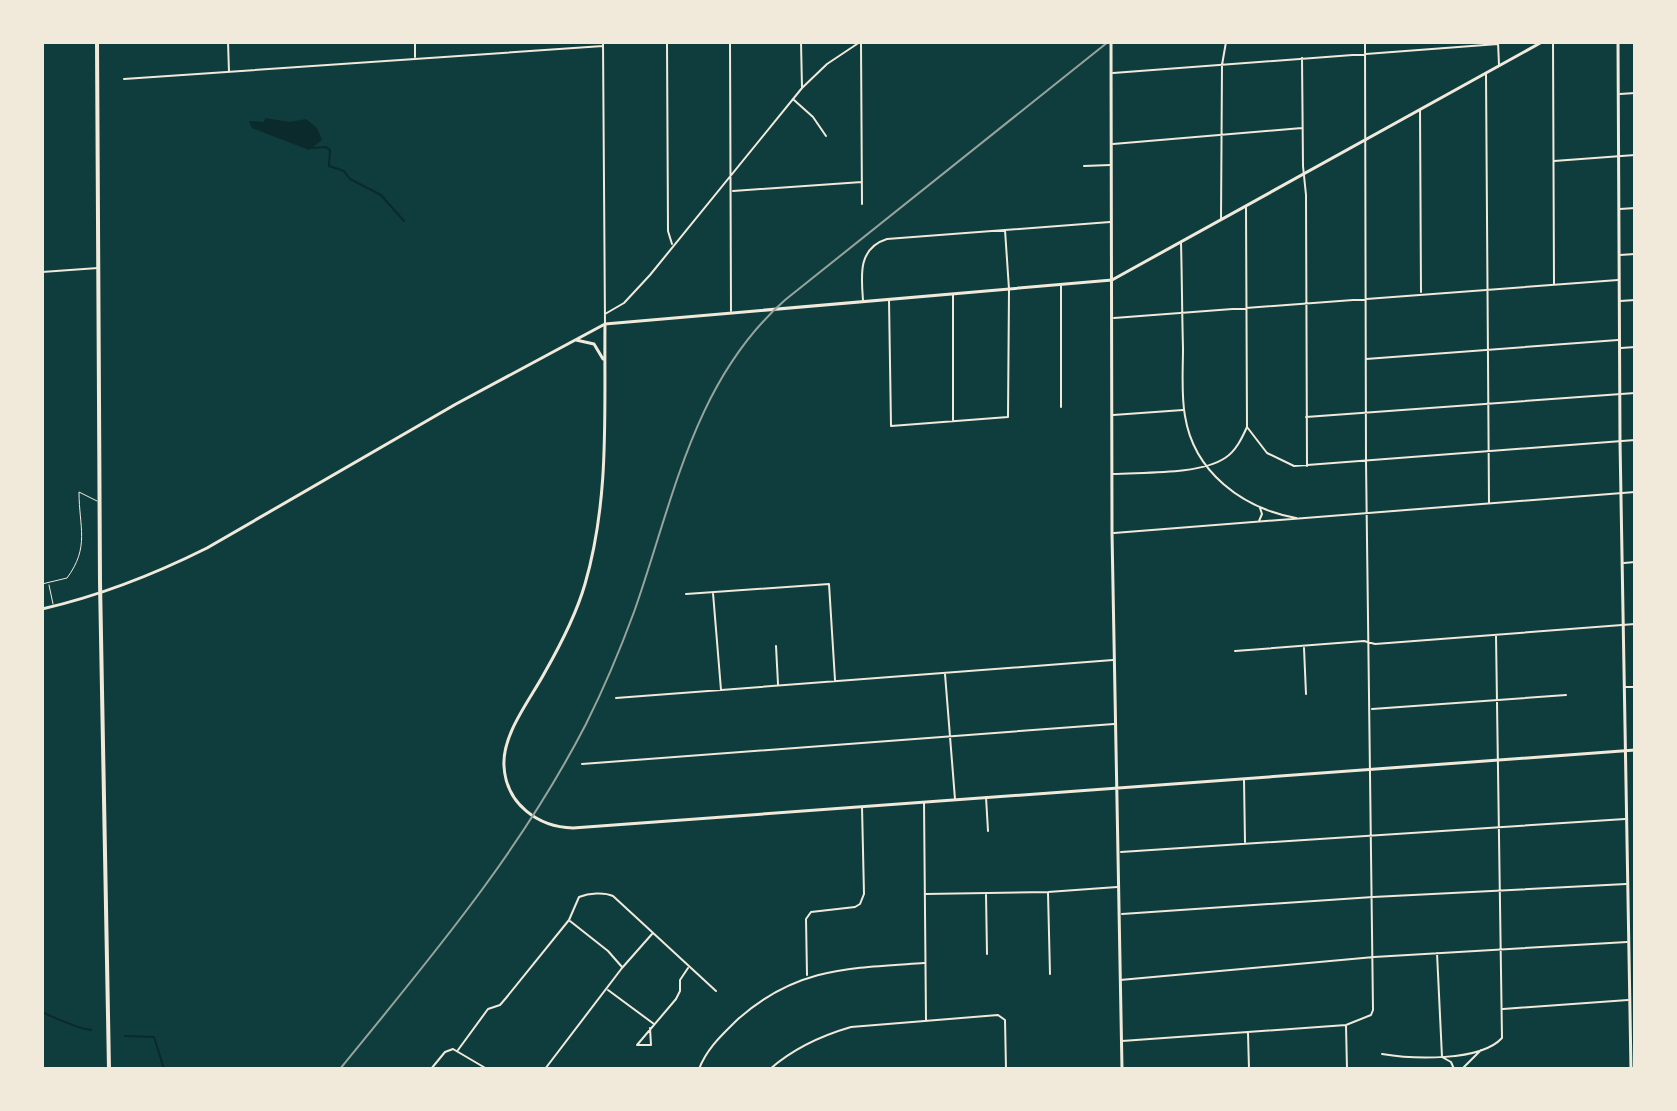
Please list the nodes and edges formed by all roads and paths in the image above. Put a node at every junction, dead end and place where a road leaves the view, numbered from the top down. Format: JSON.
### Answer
{"nodes":[{"id":1,"x":97,"y":42,"type":"edge"},
{"id":2,"x":228,"y":42,"type":"edge"},
{"id":3,"x":415,"y":42,"type":"edge"},
{"id":4,"x":667,"y":42,"type":"edge"},
{"id":5,"x":730,"y":42,"type":"edge"},
{"id":6,"x":801,"y":42,"type":"edge"},
{"id":7,"x":861,"y":42,"type":"edge"},
{"id":8,"x":1111,"y":42,"type":"edge"},
{"id":9,"x":1226,"y":42,"type":"edge"},
{"id":10,"x":1365,"y":42,"type":"edge"},
{"id":11,"x":1542,"y":42,"type":"edge"},
{"id":12,"x":1553,"y":42,"type":"edge"},
{"id":13,"x":1618,"y":42,"type":"edge"},
{"id":14,"x":1498,"y":43,"type":"edge"},
{"id":15,"x":603,"y":44,"type":"edge"},
{"id":16,"x":1366,"y":54,"type":"junction"},
{"id":17,"x":1302,"y":58,"type":"junction"},
{"id":18,"x":415,"y":59,"type":"junction"},
{"id":19,"x":1222,"y":65,"type":"junction"},
{"id":20,"x":1499,"y":66,"type":"junction"},
{"id":21,"x":229,"y":72,"type":"junction"},
{"id":22,"x":1111,"y":73,"type":"junction"},
{"id":23,"x":1486,"y":73,"type":"junction"},
{"id":24,"x":124,"y":79,"type":"dead end"},
{"id":25,"x":802,"y":88,"type":"junction"},
{"id":26,"x":1635,"y":93,"type":"edge"},
{"id":27,"x":1619,"y":94,"type":"junction"},
{"id":28,"x":793,"y":99,"type":"junction"},
{"id":29,"x":1420,"y":109,"type":"junction"},
{"id":30,"x":1303,"y":128,"type":"junction"},
{"id":31,"x":1222,"y":135,"type":"junction"},
{"id":32,"x":826,"y":136,"type":"dead end"},
{"id":33,"x":1365,"y":140,"type":"junction"},
{"id":34,"x":1111,"y":144,"type":"junction"},
{"id":35,"x":1635,"y":155,"type":"edge"},
{"id":36,"x":1619,"y":157,"type":"junction"},
{"id":37,"x":1554,"y":161,"type":"junction"},
{"id":38,"x":1111,"y":165,"type":"junction"},
{"id":39,"x":1487,"y":165,"type":"junction"},
{"id":40,"x":1492,"y":165,"type":"dead end"},
{"id":41,"x":1084,"y":166,"type":"dead end"},
{"id":42,"x":1304,"y":174,"type":"junction"},
{"id":43,"x":730,"y":175,"type":"junction"},
{"id":44,"x":863,"y":182,"type":"junction"},
{"id":45,"x":731,"y":191,"type":"junction"},
{"id":46,"x":862,"y":204,"type":"dead end"},
{"id":47,"x":1246,"y":205,"type":"junction"},
{"id":48,"x":1635,"y":208,"type":"edge"},
{"id":49,"x":1619,"y":209,"type":"junction"},
{"id":50,"x":1221,"y":219,"type":"junction"},
{"id":51,"x":1111,"y":222,"type":"junction"},
{"id":52,"x":1005,"y":230,"type":"junction"},
{"id":53,"x":1181,"y":242,"type":"junction"},
{"id":54,"x":673,"y":246,"type":"junction"},
{"id":55,"x":1635,"y":254,"type":"edge"},
{"id":56,"x":1619,"y":255,"type":"junction"},
{"id":57,"x":99,"y":268,"type":"junction"},
{"id":58,"x":42,"y":272,"type":"edge"},
{"id":59,"x":1619,"y":279,"type":"junction"},
{"id":60,"x":1112,"y":280,"type":"junction"},
{"id":61,"x":1554,"y":284,"type":"junction"},
{"id":62,"x":1062,"y":285,"type":"junction"},
{"id":63,"x":1009,"y":289,"type":"junction"},
{"id":64,"x":1488,"y":289,"type":"junction"},
{"id":65,"x":953,"y":293,"type":"junction"},
{"id":66,"x":1421,"y":295,"type":"junction"},
{"id":67,"x":889,"y":298,"type":"junction"},
{"id":68,"x":1366,"y":298,"type":"junction"},
{"id":69,"x":863,"y":300,"type":"junction"},
{"id":70,"x":1635,"y":300,"type":"edge"},
{"id":71,"x":1620,"y":302,"type":"junction"},
{"id":72,"x":1307,"y":303,"type":"junction"},
{"id":73,"x":1248,"y":307,"type":"junction"},
{"id":74,"x":731,"y":311,"type":"junction"},
{"id":75,"x":1182,"y":313,"type":"junction"},
{"id":76,"x":605,"y":314,"type":"junction"},
{"id":77,"x":1112,"y":318,"type":"junction"},
{"id":78,"x":605,"y":324,"type":"junction"},
{"id":79,"x":573,"y":340,"type":"junction"},
{"id":80,"x":1620,"y":340,"type":"junction"},
{"id":81,"x":1635,"y":347,"type":"edge"},
{"id":82,"x":1619,"y":348,"type":"junction"},
{"id":83,"x":1488,"y":350,"type":"junction"},
{"id":84,"x":1366,"y":359,"type":"junction"},
{"id":85,"x":605,"y":363,"type":"junction"},
{"id":86,"x":1635,"y":393,"type":"edge"},
{"id":87,"x":1620,"y":394,"type":"junction"},
{"id":88,"x":1488,"y":404,"type":"junction"},
{"id":89,"x":1061,"y":407,"type":"dead end"},
{"id":90,"x":1184,"y":410,"type":"junction"},
{"id":91,"x":1366,"y":413,"type":"junction"},
{"id":92,"x":1112,"y":415,"type":"junction"},
{"id":93,"x":1306,"y":417,"type":"junction"},
{"id":94,"x":953,"y":421,"type":"junction"},
{"id":95,"x":1247,"y":427,"type":"junction"},
{"id":96,"x":1635,"y":440,"type":"edge"},
{"id":97,"x":1620,"y":441,"type":"junction"},
{"id":98,"x":1488,"y":451,"type":"junction"},
{"id":99,"x":1366,"y":461,"type":"junction"},
{"id":100,"x":1206,"y":466,"type":"junction"},
{"id":101,"x":1307,"y":466,"type":"junction"},
{"id":102,"x":1112,"y":474,"type":"junction"},
{"id":103,"x":1635,"y":492,"type":"edge"},
{"id":104,"x":1621,"y":493,"type":"junction"},
{"id":105,"x":100,"y":504,"type":"junction"},
{"id":106,"x":1489,"y":504,"type":"junction"},
{"id":107,"x":1260,"y":507,"type":"junction"},
{"id":108,"x":1367,"y":513,"type":"junction"},
{"id":109,"x":1301,"y":519,"type":"junction"},
{"id":110,"x":1258,"y":522,"type":"junction"},
{"id":111,"x":1112,"y":533,"type":"junction"},
{"id":112,"x":1635,"y":562,"type":"edge"},
{"id":113,"x":1622,"y":563,"type":"junction"},
{"id":114,"x":49,"y":583,"type":"junction"},
{"id":115,"x":42,"y":584,"type":"edge"},
{"id":116,"x":713,"y":592,"type":"junction"},
{"id":117,"x":100,"y":593,"type":"junction"},
{"id":118,"x":686,"y":594,"type":"dead end"},
{"id":119,"x":53,"y":606,"type":"junction"},
{"id":120,"x":42,"y":609,"type":"edge"},
{"id":121,"x":1635,"y":624,"type":"edge"},
{"id":122,"x":1623,"y":626,"type":"junction"},
{"id":123,"x":1496,"y":635,"type":"junction"},
{"id":124,"x":1369,"y":643,"type":"junction"},
{"id":125,"x":776,"y":646,"type":"dead end"},
{"id":126,"x":1304,"y":646,"type":"junction"},
{"id":127,"x":1242,"y":650,"type":"junction"},
{"id":128,"x":1235,"y":651,"type":"dead end"},
{"id":129,"x":1242,"y":657,"type":"dead end"},
{"id":130,"x":1114,"y":660,"type":"junction"},
{"id":131,"x":945,"y":673,"type":"junction"},
{"id":132,"x":835,"y":682,"type":"junction"},
{"id":133,"x":778,"y":686,"type":"junction"},
{"id":134,"x":1624,"y":687,"type":"junction"},
{"id":135,"x":1635,"y":687,"type":"edge"},
{"id":136,"x":721,"y":690,"type":"junction"},
{"id":137,"x":1306,"y":694,"type":"dead end"},
{"id":138,"x":1566,"y":695,"type":"dead end"},
{"id":139,"x":616,"y":698,"type":"dead end"},
{"id":140,"x":1498,"y":699,"type":"junction"},
{"id":141,"x":1370,"y":709,"type":"junction"},
{"id":142,"x":1115,"y":723,"type":"junction"},
{"id":143,"x":950,"y":736,"type":"junction"},
{"id":144,"x":1625,"y":750,"type":"junction"},
{"id":145,"x":1635,"y":750,"type":"edge"},
{"id":146,"x":1498,"y":760,"type":"junction"},
{"id":147,"x":582,"y":764,"type":"dead end"},
{"id":148,"x":1371,"y":770,"type":"junction"},
{"id":149,"x":1244,"y":779,"type":"junction"},
{"id":150,"x":1116,"y":789,"type":"junction"},
{"id":151,"x":986,"y":796,"type":"junction"},
{"id":152,"x":955,"y":799,"type":"junction"},
{"id":153,"x":924,"y":801,"type":"junction"},
{"id":154,"x":862,"y":806,"type":"junction"},
{"id":155,"x":1626,"y":819,"type":"junction"},
{"id":156,"x":1499,"y":827,"type":"junction"},
{"id":157,"x":988,"y":831,"type":"dead end"},
{"id":158,"x":1371,"y":835,"type":"junction"},
{"id":159,"x":1245,"y":843,"type":"junction"},
{"id":160,"x":1117,"y":853,"type":"junction"},
{"id":161,"x":1627,"y":884,"type":"junction"},
{"id":162,"x":1118,"y":887,"type":"junction"},
{"id":163,"x":1500,"y":890,"type":"junction"},
{"id":164,"x":1048,"y":892,"type":"junction"},
{"id":165,"x":985,"y":893,"type":"junction"},
{"id":166,"x":925,"y":894,"type":"junction"},
{"id":167,"x":1373,"y":897,"type":"junction"},
{"id":168,"x":1119,"y":914,"type":"junction"},
{"id":169,"x":569,"y":920,"type":"junction"},
{"id":170,"x":653,"y":933,"type":"junction"},
{"id":171,"x":1628,"y":942,"type":"junction"},
{"id":172,"x":1501,"y":949,"type":"junction"},
{"id":173,"x":1437,"y":953,"type":"junction"},
{"id":174,"x":987,"y":954,"type":"dead end"},
{"id":175,"x":1374,"y":957,"type":"junction"},
{"id":176,"x":924,"y":963,"type":"junction"},
{"id":177,"x":689,"y":967,"type":"junction"},
{"id":178,"x":622,"y":968,"type":"junction"},
{"id":179,"x":1050,"y":974,"type":"dead end"},
{"id":180,"x":807,"y":977,"type":"junction"},
{"id":181,"x":1120,"y":980,"type":"junction"},
{"id":182,"x":608,"y":989,"type":"junction"},
{"id":183,"x":716,"y":991,"type":"dead end"},
{"id":184,"x":1630,"y":1000,"type":"junction"},
{"id":185,"x":1503,"y":1009,"type":"junction"},
{"id":186,"x":926,"y":1020,"type":"junction"},
{"id":187,"x":655,"y":1024,"type":"junction"},
{"id":188,"x":1346,"y":1025,"type":"junction"},
{"id":189,"x":650,"y":1028,"type":"junction"},
{"id":190,"x":1248,"y":1032,"type":"junction"},
{"id":191,"x":1632,"y":1038,"type":"edge"},
{"id":192,"x":1121,"y":1041,"type":"junction"},
{"id":193,"x":1482,"y":1049,"type":"junction"},
{"id":194,"x":458,"y":1050,"type":"junction"},
{"id":195,"x":1382,"y":1054,"type":"dead end"},
{"id":196,"x":1442,"y":1057,"type":"junction"},
{"id":197,"x":109,"y":1069,"type":"edge"},
{"id":198,"x":431,"y":1069,"type":"edge"},
{"id":199,"x":487,"y":1069,"type":"edge"},
{"id":200,"x":545,"y":1069,"type":"edge"},
{"id":201,"x":699,"y":1069,"type":"edge"},
{"id":202,"x":771,"y":1069,"type":"edge"},
{"id":203,"x":1006,"y":1069,"type":"edge"},
{"id":204,"x":1122,"y":1069,"type":"edge"},
{"id":205,"x":1249,"y":1069,"type":"edge"},
{"id":206,"x":1347,"y":1069,"type":"edge"},
{"id":207,"x":1454,"y":1069,"type":"edge"},
{"id":208,"x":1462,"y":1069,"type":"edge"},
{"id":209,"x":1631,"y":1069,"type":"edge"}],
"edges":[{"from":1,"to":57,"type":"main road"},
{"from":2,"to":21,"type":"street"},
{"from":3,"to":18,"type":"street"},
{"from":4,"to":54,"type":"street"},
{"from":5,"to":43,"type":"street"},
{"from":6,"to":25,"type":"street"},
{"from":7,"to":25,"type":"street"},
{"from":7,"to":44,"type":"street"},
{"from":8,"to":22,"type":"main road"},
{"from":9,"to":19,"type":"street"},
{"from":10,"to":16,"type":"street"},
{"from":11,"to":20,"type":"main road"},
{"from":12,"to":37,"type":"street"},
{"from":13,"to":27,"type":"main road"},
{"from":14,"to":16,"type":"street"},
{"from":14,"to":20,"type":"street"},
{"from":15,"to":18,"type":"street"},
{"from":15,"to":76,"type":"street"},
{"from":16,"to":17,"type":"street"},
{"from":16,"to":33,"type":"street"},
{"from":17,"to":19,"type":"street"},
{"from":17,"to":30,"type":"street"},
{"from":18,"to":21,"type":"street"},
{"from":19,"to":22,"type":"street"},
{"from":19,"to":31,"type":"street"},
{"from":20,"to":23,"type":"main road"},
{"from":21,"to":24,"type":"street"},
{"from":22,"to":34,"type":"main road"},
{"from":23,"to":29,"type":"main road"},
{"from":23,"to":39,"type":"street"},
{"from":25,"to":28,"type":"street"},
{"from":26,"to":27,"type":"street"},
{"from":27,"to":36,"type":"main road"},
{"from":28,"to":32,"type":"street"},
{"from":28,"to":43,"type":"street"},
{"from":29,"to":33,"type":"main road"},
{"from":29,"to":66,"type":"street"},
{"from":30,"to":31,"type":"street"},
{"from":30,"to":42,"type":"street"},
{"from":31,"to":34,"type":"street"},
{"from":31,"to":50,"type":"street"},
{"from":33,"to":42,"type":"main road"},
{"from":33,"to":68,"type":"street"},
{"from":34,"to":38,"type":"main road"},
{"from":35,"to":36,"type":"street"},
{"from":36,"to":37,"type":"street"},
{"from":36,"to":49,"type":"main road"},
{"from":37,"to":61,"type":"street"},
{"from":38,"to":41,"type":"street"},
{"from":38,"to":51,"type":"main road"},
{"from":39,"to":40,"type":"street"},
{"from":39,"to":64,"type":"street"},
{"from":42,"to":47,"type":"main road"},
{"from":42,"to":72,"type":"street"},
{"from":43,"to":45,"type":"street"},
{"from":43,"to":54,"type":"street"},
{"from":44,"to":45,"type":"street"},
{"from":44,"to":46,"type":"street"},
{"from":45,"to":74,"type":"street"},
{"from":47,"to":50,"type":"main road"},
{"from":47,"to":73,"type":"street"},
{"from":48,"to":49,"type":"street"},
{"from":49,"to":56,"type":"main road"},
{"from":50,"to":53,"type":"main road"},
{"from":51,"to":52,"type":"street"},
{"from":51,"to":60,"type":"main road"},
{"from":52,"to":63,"type":"street"},
{"from":52,"to":69,"type":"street"},
{"from":53,"to":60,"type":"main road"},
{"from":53,"to":75,"type":"street"},
{"from":54,"to":76,"type":"street"},
{"from":55,"to":56,"type":"street"},
{"from":56,"to":59,"type":"main road"},
{"from":57,"to":58,"type":"street"},
{"from":57,"to":105,"type":"main road"},
{"from":59,"to":61,"type":"street"},
{"from":59,"to":71,"type":"main road"},
{"from":60,"to":62,"type":"main road"},
{"from":60,"to":77,"type":"main road"},
{"from":61,"to":64,"type":"street"},
{"from":62,"to":63,"type":"main road"},
{"from":62,"to":89,"type":"street"},
{"from":63,"to":65,"type":"main road"},
{"from":63,"to":94,"type":"street"},
{"from":64,"to":66,"type":"street"},
{"from":64,"to":83,"type":"street"},
{"from":65,"to":67,"type":"main road"},
{"from":65,"to":94,"type":"street"},
{"from":66,"to":68,"type":"street"},
{"from":67,"to":69,"type":"main road"},
{"from":67,"to":94,"type":"street"},
{"from":68,"to":72,"type":"street"},
{"from":68,"to":84,"type":"street"},
{"from":69,"to":74,"type":"main road"},
{"from":70,"to":71,"type":"street"},
{"from":71,"to":80,"type":"main road"},
{"from":72,"to":73,"type":"street"},
{"from":72,"to":93,"type":"street"},
{"from":73,"to":75,"type":"street"},
{"from":73,"to":95,"type":"street"},
{"from":74,"to":78,"type":"main road"},
{"from":75,"to":77,"type":"street"},
{"from":75,"to":90,"type":"street"},
{"from":76,"to":78,"type":"street"},
{"from":77,"to":92,"type":"main road"},
{"from":78,"to":79,"type":"main road"},
{"from":78,"to":85,"type":"main road"},
{"from":79,"to":85,"type":"main road"},
{"from":79,"to":117,"type":"main road"},
{"from":80,"to":82,"type":"main road"},
{"from":80,"to":83,"type":"street"},
{"from":81,"to":82,"type":"street"},
{"from":82,"to":87,"type":"main road"},
{"from":83,"to":84,"type":"street"},
{"from":83,"to":88,"type":"street"},
{"from":84,"to":91,"type":"street"},
{"from":85,"to":154,"type":"main road"},
{"from":86,"to":87,"type":"street"},
{"from":87,"to":88,"type":"street"},
{"from":87,"to":97,"type":"main road"},
{"from":88,"to":91,"type":"street"},
{"from":88,"to":98,"type":"street"},
{"from":90,"to":92,"type":"street"},
{"from":90,"to":100,"type":"street"},
{"from":91,"to":93,"type":"street"},
{"from":91,"to":99,"type":"street"},
{"from":92,"to":102,"type":"main road"},
{"from":93,"to":101,"type":"street"},
{"from":95,"to":100,"type":"street"},
{"from":95,"to":101,"type":"street"},
{"from":96,"to":97,"type":"street"},
{"from":97,"to":98,"type":"street"},
{"from":97,"to":104,"type":"main road"},
{"from":98,"to":99,"type":"street"},
{"from":98,"to":106,"type":"street"},
{"from":99,"to":101,"type":"street"},
{"from":99,"to":108,"type":"street"},
{"from":100,"to":102,"type":"street"},
{"from":100,"to":107,"type":"street"},
{"from":102,"to":111,"type":"main road"},
{"from":103,"to":104,"type":"street"},
{"from":104,"to":106,"type":"street"},
{"from":104,"to":113,"type":"main road"},
{"from":105,"to":114,"type":"lane"},
{"from":105,"to":117,"type":"main road"},
{"from":106,"to":108,"type":"street"},
{"from":107,"to":109,"type":"street"},
{"from":107,"to":110,"type":"street"},
{"from":108,"to":109,"type":"street"},
{"from":108,"to":124,"type":"street"},
{"from":109,"to":110,"type":"street"},
{"from":110,"to":111,"type":"street"},
{"from":111,"to":130,"type":"main road"},
{"from":112,"to":113,"type":"street"},
{"from":113,"to":122,"type":"main road"},
{"from":114,"to":115,"type":"lane"},
{"from":114,"to":119,"type":"lane"},
{"from":116,"to":118,"type":"street"},
{"from":116,"to":132,"type":"street"},
{"from":116,"to":136,"type":"street"},
{"from":117,"to":119,"type":"main road"},
{"from":117,"to":197,"type":"main road"},
{"from":119,"to":120,"type":"main road"},
{"from":121,"to":122,"type":"street"},
{"from":122,"to":123,"type":"street"},
{"from":122,"to":134,"type":"main road"},
{"from":123,"to":124,"type":"street"},
{"from":123,"to":140,"type":"street"},
{"from":124,"to":126,"type":"street"},
{"from":124,"to":141,"type":"street"},
{"from":125,"to":133,"type":"street"},
{"from":126,"to":127,"type":"street"},
{"from":126,"to":137,"type":"street"},
{"from":127,"to":128,"type":"street"},
{"from":127,"to":129,"type":"street"},
{"from":130,"to":131,"type":"street"},
{"from":130,"to":142,"type":"main road"},
{"from":131,"to":132,"type":"street"},
{"from":131,"to":143,"type":"street"},
{"from":132,"to":133,"type":"street"},
{"from":133,"to":136,"type":"street"},
{"from":134,"to":135,"type":"street"},
{"from":134,"to":144,"type":"main road"},
{"from":136,"to":139,"type":"street"},
{"from":138,"to":140,"type":"street"},
{"from":140,"to":141,"type":"street"},
{"from":140,"to":146,"type":"street"},
{"from":141,"to":148,"type":"street"},
{"from":142,"to":143,"type":"street"},
{"from":142,"to":150,"type":"main road"},
{"from":143,"to":147,"type":"street"},
{"from":143,"to":152,"type":"street"},
{"from":144,"to":145,"type":"main road"},
{"from":144,"to":146,"type":"main road"},
{"from":144,"to":155,"type":"main road"},
{"from":146,"to":148,"type":"main road"},
{"from":146,"to":156,"type":"street"},
{"from":148,"to":149,"type":"main road"},
{"from":148,"to":158,"type":"street"},
{"from":149,"to":150,"type":"main road"},
{"from":149,"to":159,"type":"street"},
{"from":150,"to":151,"type":"main road"},
{"from":150,"to":160,"type":"main road"},
{"from":151,"to":152,"type":"main road"},
{"from":151,"to":157,"type":"street"},
{"from":152,"to":153,"type":"main road"},
{"from":153,"to":154,"type":"main road"},
{"from":153,"to":166,"type":"street"},
{"from":154,"to":180,"type":"street"},
{"from":155,"to":156,"type":"street"},
{"from":155,"to":161,"type":"main road"},
{"from":156,"to":158,"type":"street"},
{"from":156,"to":163,"type":"street"},
{"from":158,"to":159,"type":"street"},
{"from":158,"to":167,"type":"street"},
{"from":159,"to":160,"type":"street"},
{"from":160,"to":162,"type":"main road"},
{"from":161,"to":163,"type":"street"},
{"from":161,"to":171,"type":"main road"},
{"from":162,"to":164,"type":"street"},
{"from":162,"to":168,"type":"main road"},
{"from":163,"to":167,"type":"street"},
{"from":163,"to":172,"type":"street"},
{"from":164,"to":165,"type":"street"},
{"from":164,"to":179,"type":"street"},
{"from":165,"to":166,"type":"street"},
{"from":165,"to":174,"type":"street"},
{"from":166,"to":176,"type":"street"},
{"from":167,"to":168,"type":"street"},
{"from":167,"to":175,"type":"street"},
{"from":168,"to":181,"type":"main road"},
{"from":169,"to":170,"type":"street"},
{"from":169,"to":178,"type":"street"},
{"from":169,"to":194,"type":"street"},
{"from":170,"to":177,"type":"street"},
{"from":170,"to":178,"type":"street"},
{"from":171,"to":172,"type":"street"},
{"from":171,"to":184,"type":"main road"},
{"from":172,"to":173,"type":"street"},
{"from":172,"to":185,"type":"street"},
{"from":173,"to":175,"type":"street"},
{"from":173,"to":196,"type":"street"},
{"from":175,"to":181,"type":"street"},
{"from":175,"to":188,"type":"street"},
{"from":176,"to":180,"type":"street"},
{"from":176,"to":186,"type":"street"},
{"from":177,"to":183,"type":"street"},
{"from":177,"to":187,"type":"street"},
{"from":178,"to":182,"type":"street"},
{"from":180,"to":201,"type":"street"},
{"from":181,"to":192,"type":"main road"},
{"from":182,"to":187,"type":"street"},
{"from":182,"to":200,"type":"street"},
{"from":184,"to":185,"type":"street"},
{"from":184,"to":191,"type":"main road"},
{"from":185,"to":193,"type":"street"},
{"from":186,"to":202,"type":"street"},
{"from":186,"to":203,"type":"street"},
{"from":187,"to":189,"type":"street"},
{"from":188,"to":190,"type":"street"},
{"from":188,"to":206,"type":"street"},
{"from":189,"to":189,"type":"street"},
{"from":190,"to":192,"type":"street"},
{"from":190,"to":205,"type":"street"},
{"from":191,"to":209,"type":"main road"},
{"from":192,"to":204,"type":"main road"},
{"from":193,"to":196,"type":"street"},
{"from":193,"to":208,"type":"street"},
{"from":194,"to":198,"type":"street"},
{"from":194,"to":199,"type":"street"},
{"from":195,"to":196,"type":"street"},
{"from":196,"to":207,"type":"street"}]}
